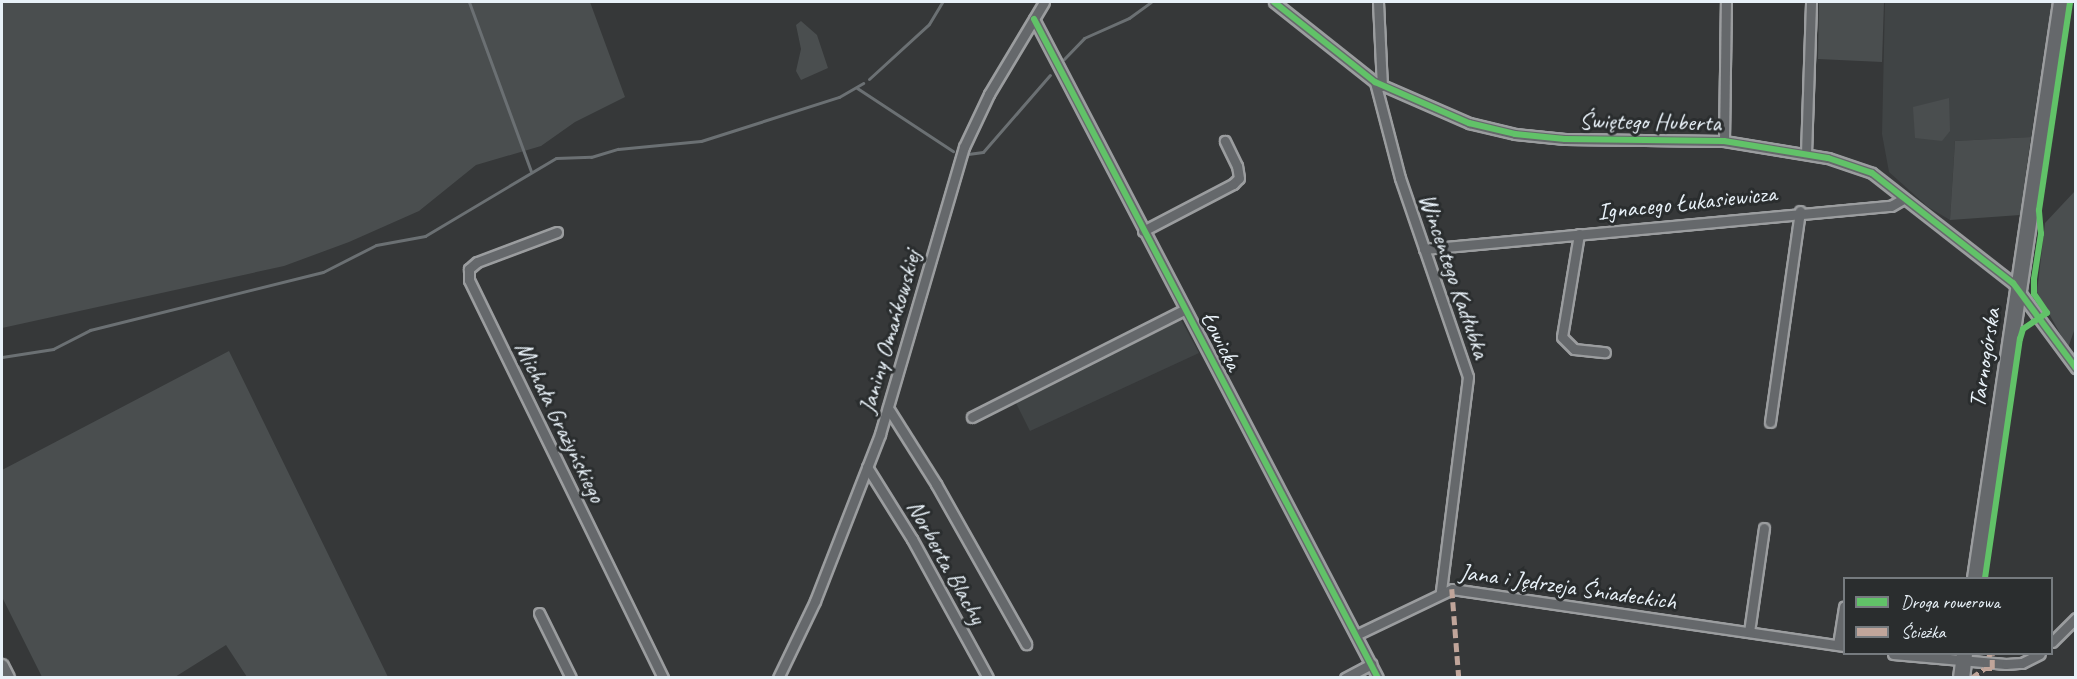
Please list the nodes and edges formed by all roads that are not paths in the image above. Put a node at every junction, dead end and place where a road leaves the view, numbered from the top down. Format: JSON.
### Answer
{"nodes":[{"id":1,"x":1044,"y":2,"type":"edge"},
{"id":2,"x":1274,"y":2,"type":"edge"},
{"id":3,"x":1378,"y":2,"type":"edge"},
{"id":4,"x":1726,"y":2,"type":"edge"},
{"id":5,"x":1811,"y":2,"type":"edge"},
{"id":6,"x":2061,"y":2,"type":"edge"},
{"id":7,"x":1034,"y":19,"type":"junction"},
{"id":8,"x":1379,"y":84,"type":"junction"},
{"id":9,"x":1225,"y":141,"type":"dead end"},
{"id":10,"x":1724,"y":141,"type":"junction"},
{"id":11,"x":1806,"y":154,"type":"junction"},
{"id":12,"x":1903,"y":199,"type":"junction"},
{"id":13,"x":1800,"y":211,"type":"junction"},
{"id":14,"x":1143,"y":231,"type":"junction"},
{"id":15,"x":557,"y":232,"type":"dead end"},
{"id":16,"x":1579,"y":234,"type":"junction"},
{"id":17,"x":1424,"y":249,"type":"junction"},
{"id":18,"x":2018,"y":290,"type":"junction"},
{"id":19,"x":1184,"y":310,"type":"junction"},
{"id":20,"x":1605,"y":352,"type":"dead end"},
{"id":21,"x":2076,"y":368,"type":"edge"},
{"id":22,"x":888,"y":408,"type":"junction"},
{"id":23,"x":972,"y":417,"type":"dead end"},
{"id":24,"x":1770,"y":422,"type":"dead end"},
{"id":25,"x":867,"y":467,"type":"junction"},
{"id":26,"x":1764,"y":528,"type":"dead end"},
{"id":27,"x":1975,"y":577,"type":"edge"},
{"id":28,"x":1441,"y":592,"type":"junction"},
{"id":29,"x":539,"y":613,"type":"dead end"},
{"id":30,"x":2076,"y":618,"type":"edge"},
{"id":31,"x":1843,"y":626,"type":"edge"},
{"id":32,"x":1749,"y":632,"type":"junction"},
{"id":33,"x":1356,"y":635,"type":"junction"},
{"id":34,"x":2053,"y":641,"type":"edge"},
{"id":35,"x":1026,"y":644,"type":"dead end"},
{"id":36,"x":1841,"y":646,"type":"edge"},
{"id":37,"x":1900,"y":655,"type":"edge"},
{"id":38,"x":2038,"y":655,"type":"edge"},
{"id":39,"x":1371,"y":664,"type":"junction"},
{"id":40,"x":1962,"y":664,"type":"edge"},
{"id":41,"x":2,"y":666,"type":"edge"},
{"id":42,"x":783,"y":675,"type":"edge"},
{"id":43,"x":8,"y":678,"type":"edge"},
{"id":44,"x":571,"y":678,"type":"edge"},
{"id":45,"x":663,"y":678,"type":"edge"},
{"id":46,"x":988,"y":678,"type":"edge"},
{"id":47,"x":1345,"y":678,"type":"edge"},
{"id":48,"x":1378,"y":678,"type":"edge"}],
"edges":[{"from":1,"to":7,"type":"street","name":"Janiny Omańkowskiej"},
{"from":2,"to":8,"type":"street","name":"Świętego Huberta"},
{"from":3,"to":8,"type":"street"},
{"from":4,"to":10,"type":"street","name":"Świętego Huberta"},
{"from":5,"to":11,"type":"street"},
{"from":6,"to":18,"type":"main road","name":"Tarnogórska"},
{"from":7,"to":14,"type":"street","name":"Łowicka"},
{"from":7,"to":22,"type":"street","name":"Janiny Omańkowskiej"},
{"from":8,"to":10,"type":"street","name":"Świętego Huberta"},
{"from":8,"to":17,"type":"street","name":"Wincentego Kadłubka"},
{"from":9,"to":14,"type":"street"},
{"from":10,"to":11,"type":"street","name":"Świętego Huberta"},
{"from":11,"to":12,"type":"street","name":"Świętego Huberta"},
{"from":12,"to":13,"type":"street","name":"Ignacego Łukasiewicza"},
{"from":12,"to":18,"type":"street","name":"Świętego Huberta"},
{"from":13,"to":16,"type":"street","name":"Ignacego Łukasiewicza"},
{"from":13,"to":24,"type":"street","name":"Ignacego Łukasiewicza"},
{"from":14,"to":19,"type":"street","name":"Łowicka"},
{"from":15,"to":45,"type":"street","name":"Michała Grażyńskiego"},
{"from":16,"to":17,"type":"street","name":"Ignacego Łukasiewicza"},
{"from":16,"to":20,"type":"street","name":"Ignacego Łukasiewicza"},
{"from":17,"to":28,"type":"street","name":"Wincentego Kadłubka"},
{"from":18,"to":21,"type":"street","name":"Świętego Huberta"},
{"from":18,"to":27,"type":"main road","name":"Tarnogórska"},
{"from":19,"to":23,"type":"street"},
{"from":19,"to":33,"type":"street","name":"Łowicka"},
{"from":22,"to":25,"type":"street","name":"Janiny Omańkowskiej"},
{"from":22,"to":35,"type":"street"},
{"from":25,"to":42,"type":"street","name":"Janiny Omańkowskiej"},
{"from":25,"to":46,"type":"street","name":"Norberta Blachy"},
{"from":26,"to":32,"type":"street"},
{"from":28,"to":32,"type":"street","name":"Jana i Jędrzeja Śniadeckich"},
{"from":28,"to":33,"type":"street","name":"Jana i Jędrzeja Śniadeckich"},
{"from":29,"to":44,"type":"street"},
{"from":30,"to":34,"type":"street"},
{"from":31,"to":36,"type":"street","name":"Jana i Jędrzeja Śniadeckich"},
{"from":32,"to":36,"type":"street","name":"Jana i Jędrzeja Śniadeckich"},
{"from":33,"to":39,"type":"street","name":"Łowicka"},
{"from":37,"to":40,"type":"street"},
{"from":38,"to":40,"type":"street"},
{"from":39,"to":47,"type":"street"},
{"from":39,"to":48,"type":"street","name":"Łowicka"},
{"from":41,"to":43,"type":"street"}]}
